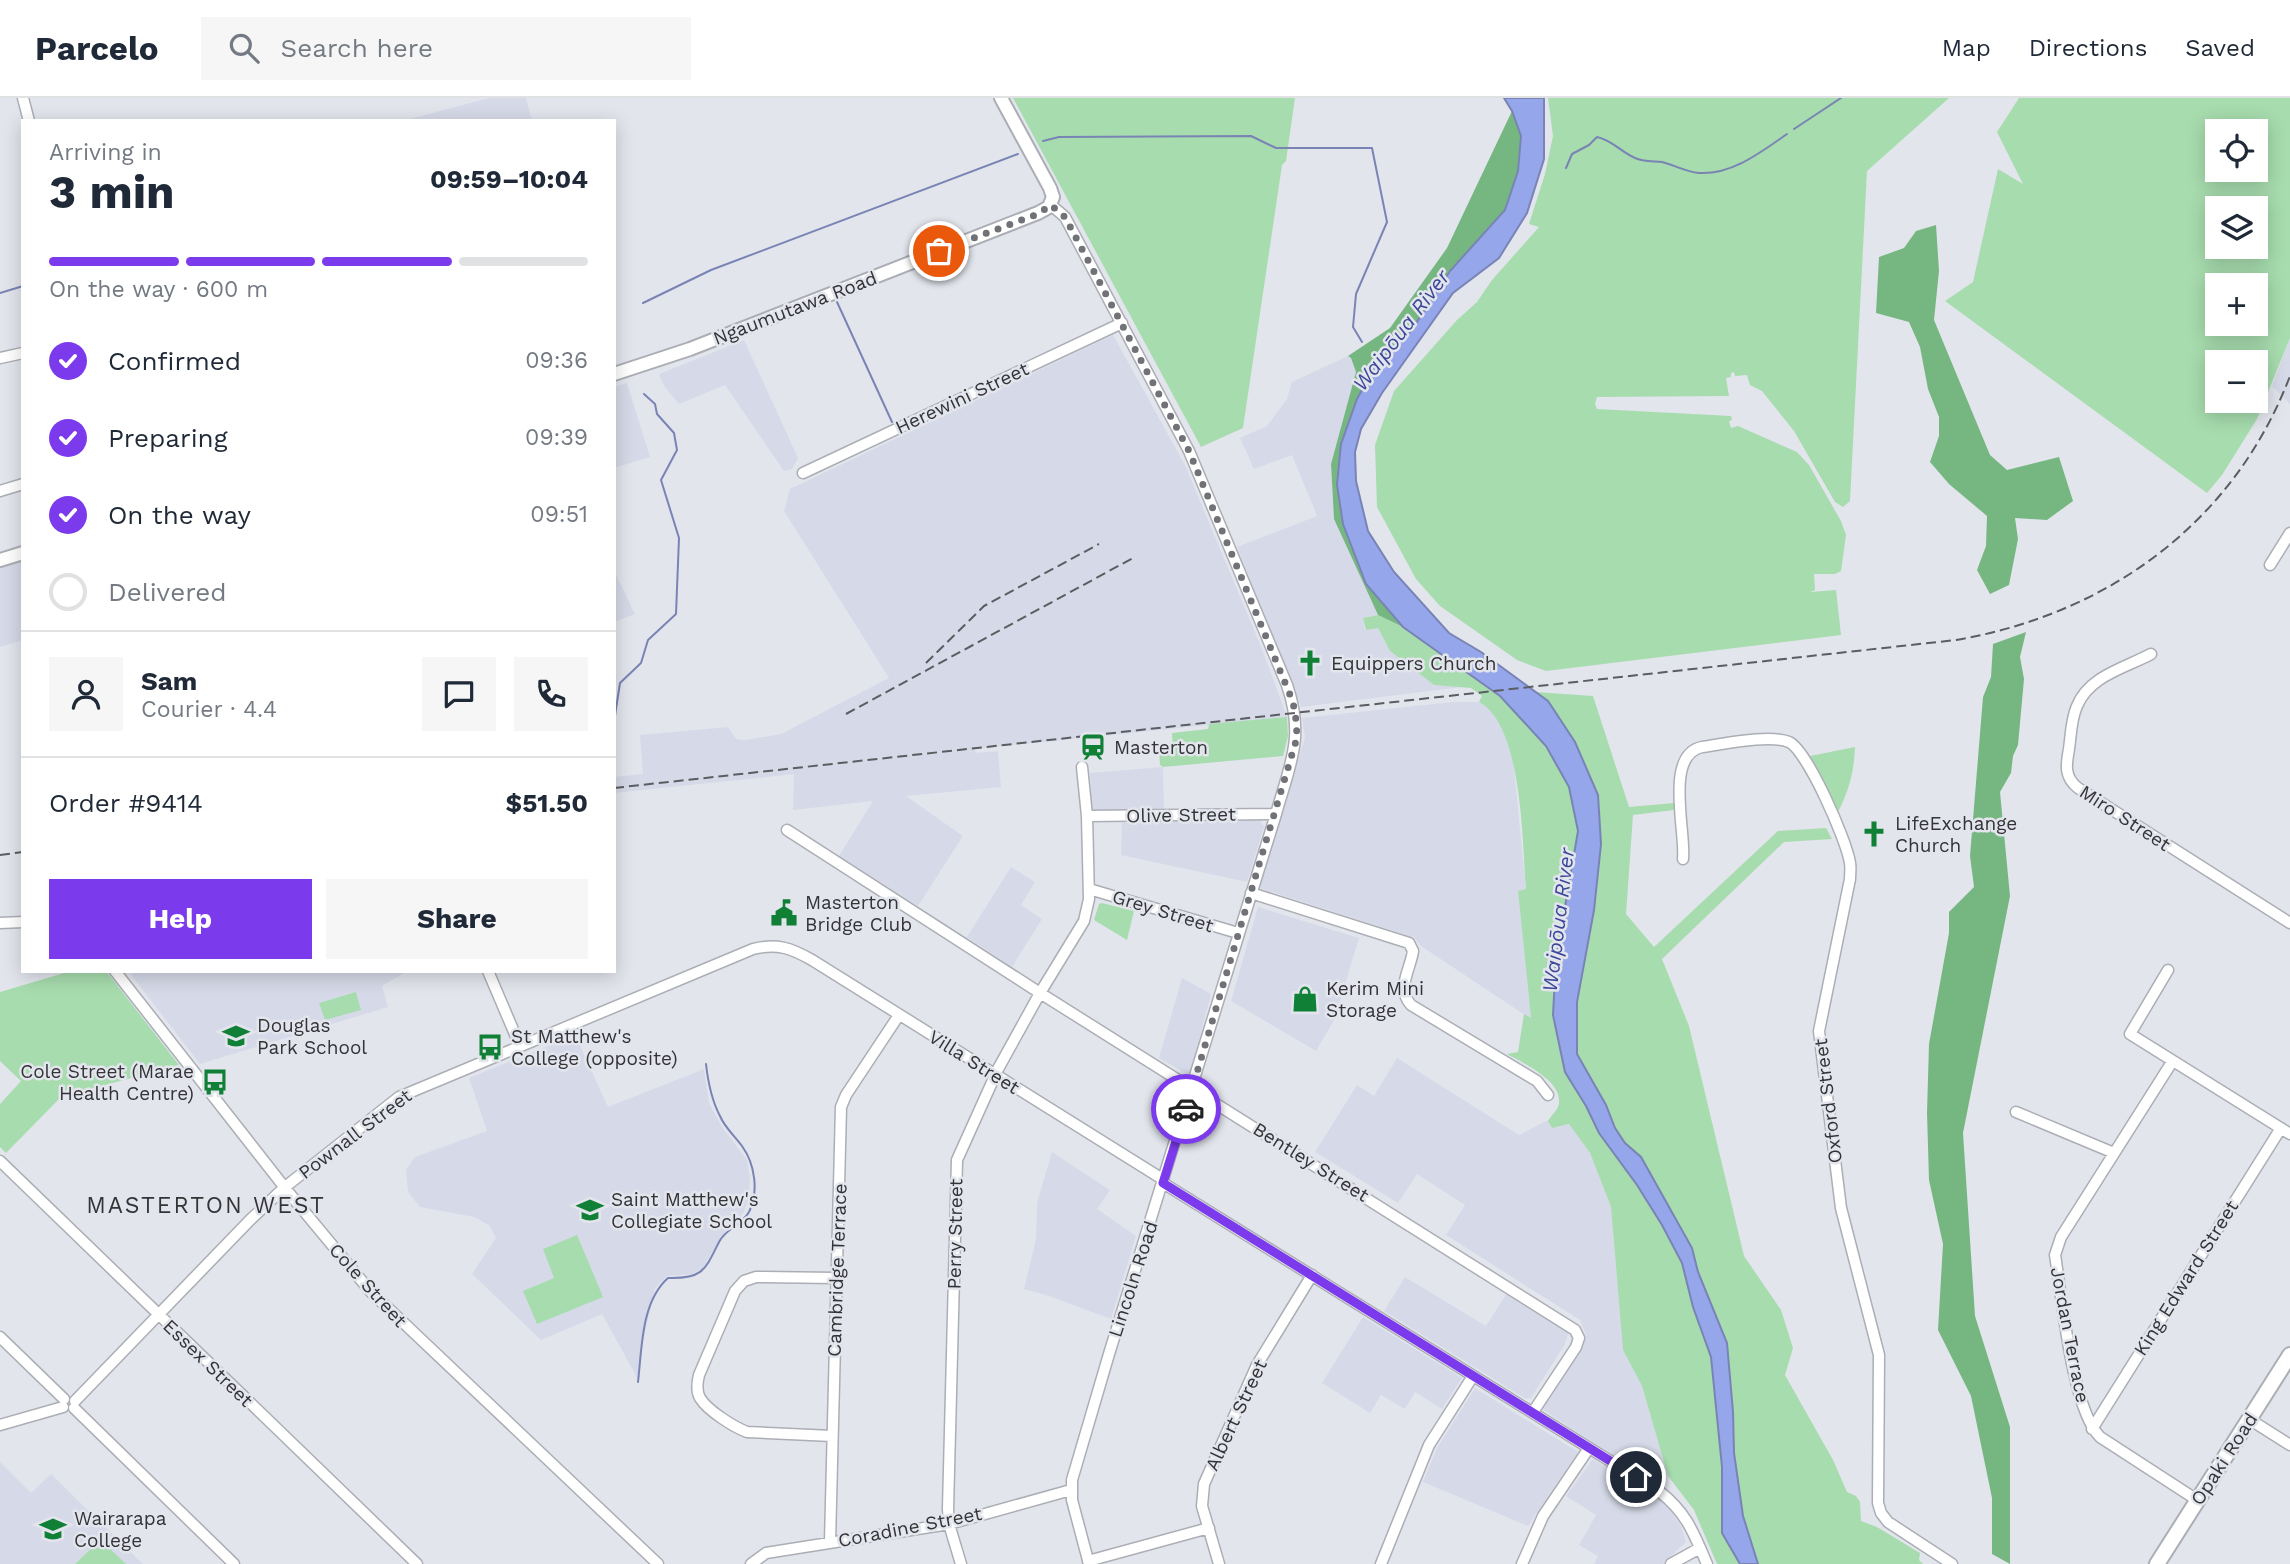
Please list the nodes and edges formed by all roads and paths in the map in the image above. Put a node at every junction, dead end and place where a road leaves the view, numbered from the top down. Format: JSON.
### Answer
{"nodes":[{"id":1,"x":23,"y":98,"type":"edge"},
{"id":2,"x":1001,"y":98,"type":"edge"},
{"id":3,"x":28,"y":119,"type":"edge"},
{"id":4,"x":1051,"y":205,"type":"junction"},
{"id":5,"x":1122,"y":323,"type":"junction"},
{"id":6,"x":21,"y":353,"type":"edge"},
{"id":7,"x":0,"y":358,"type":"edge"},
{"id":8,"x":616,"y":373,"type":"edge"},
{"id":9,"x":803,"y":473,"type":"dead end"},
{"id":10,"x":21,"y":485,"type":"edge"},
{"id":11,"x":0,"y":491,"type":"edge"},
{"id":12,"x":2290,"y":533,"type":"edge"},
{"id":13,"x":21,"y":554,"type":"edge"},
{"id":14,"x":0,"y":560,"type":"edge"},
{"id":15,"x":2270,"y":565,"type":"dead end"},
{"id":16,"x":2151,"y":654,"type":"dead end"},
{"id":17,"x":1082,"y":767,"type":"dead end"},
{"id":18,"x":1276,"y":814,"type":"junction"},
{"id":19,"x":1087,"y":816,"type":"junction"},
{"id":20,"x":787,"y":830,"type":"dead end"},
{"id":21,"x":1683,"y":859,"type":"dead end"},
{"id":22,"x":1089,"y":888,"type":"junction"},
{"id":23,"x":1251,"y":893,"type":"junction"},
{"id":24,"x":21,"y":922,"type":"edge"},
{"id":25,"x":0,"y":923,"type":"edge"},
{"id":26,"x":2290,"y":923,"type":"edge"},
{"id":27,"x":1238,"y":933,"type":"junction"},
{"id":28,"x":783,"y":946,"type":"joint"},
{"id":29,"x":2168,"y":970,"type":"dead end"},
{"id":30,"x":118,"y":973,"type":"edge"},
{"id":31,"x":489,"y":973,"type":"edge"},
{"id":32,"x":1040,"y":993,"type":"junction"},
{"id":33,"x":898,"y":1014,"type":"junction"},
{"id":34,"x":520,"y":1046,"type":"junction"},
{"id":35,"x":2172,"y":1062,"type":"junction"},
{"id":36,"x":995,"y":1075,"type":"junction"},
{"id":37,"x":1192,"y":1088,"type":"junction"},
{"id":38,"x":1548,"y":1095,"type":"dead end"},
{"id":39,"x":2016,"y":1112,"type":"dead end"},
{"id":40,"x":2285,"y":1131,"type":"edge"},
{"id":41,"x":2114,"y":1153,"type":"junction"},
{"id":42,"x":0,"y":1161,"type":"edge"},
{"id":43,"x":1164,"y":1181,"type":"junction"},
{"id":44,"x":285,"y":1187,"type":"junction"},
{"id":45,"x":1312,"y":1275,"type":"junction"},
{"id":46,"x":836,"y":1278,"type":"junction"},
{"id":47,"x":160,"y":1316,"type":"junction"},
{"id":48,"x":0,"y":1337,"type":"edge"},
{"id":49,"x":2290,"y":1354,"type":"edge"},
{"id":50,"x":1473,"y":1376,"type":"junction"},
{"id":51,"x":69,"y":1404,"type":"junction"},
{"id":52,"x":1533,"y":1412,"type":"junction"},
{"id":53,"x":2249,"y":1419,"type":"junction"},
{"id":54,"x":0,"y":1425,"type":"edge"},
{"id":55,"x":2092,"y":1429,"type":"junction"},
{"id":56,"x":832,"y":1436,"type":"junction"},
{"id":57,"x":2290,"y":1445,"type":"edge"},
{"id":58,"x":1589,"y":1448,"type":"junction"},
{"id":59,"x":1071,"y":1490,"type":"junction"},
{"id":60,"x":2197,"y":1500,"type":"junction"},
{"id":61,"x":949,"y":1524,"type":"junction"},
{"id":62,"x":1209,"y":1528,"type":"junction"},
{"id":63,"x":830,"y":1542,"type":"junction"},
{"id":64,"x":1700,"y":1548,"type":"junction"},
{"id":65,"x":1089,"y":1562,"type":"edge"},
{"id":66,"x":234,"y":1564,"type":"edge"},
{"id":67,"x":417,"y":1564,"type":"edge"},
{"id":68,"x":658,"y":1564,"type":"edge"},
{"id":69,"x":751,"y":1564,"type":"edge"},
{"id":70,"x":961,"y":1564,"type":"edge"},
{"id":71,"x":1219,"y":1564,"type":"edge"},
{"id":72,"x":1381,"y":1564,"type":"edge"},
{"id":73,"x":1522,"y":1564,"type":"edge"},
{"id":74,"x":1671,"y":1564,"type":"edge"},
{"id":75,"x":1707,"y":1564,"type":"edge"},
{"id":76,"x":1952,"y":1564,"type":"edge"},
{"id":77,"x":2157,"y":1564,"type":"edge"}],
"edges":[{"from":1,"to":3,"type":"street"},
{"from":2,"to":4,"type":"main road"},
{"from":4,"to":5,"type":"street"},
{"from":4,"to":8,"type":"main road","name":"Ngaumutawa Road"},
{"from":5,"to":9,"type":"street","name":"Herewini Street"},
{"from":5,"to":18,"type":"street","name":"Lincoln Road"},
{"from":6,"to":7,"type":"street"},
{"from":10,"to":11,"type":"street"},
{"from":12,"to":15,"type":"street"},
{"from":13,"to":14,"type":"main road"},
{"from":16,"to":26,"type":"street","name":"Miro Street"},
{"from":17,"to":19,"type":"street","name":"Perry Street"},
{"from":18,"to":19,"type":"street","name":"Olive Street"},
{"from":18,"to":23,"type":"street","name":"Lincoln Road"},
{"from":19,"to":22,"type":"street","name":"Perry Street"},
{"from":20,"to":32,"type":"street","name":"Bentley Street"},
{"from":21,"to":76,"type":"street","name":"Oxford Street"},
{"from":22,"to":27,"type":"street","name":"Grey Street"},
{"from":22,"to":32,"type":"street","name":"Perry Street"},
{"from":23,"to":27,"type":"street","name":"Lincoln Road"},
{"from":23,"to":38,"type":"street"},
{"from":24,"to":25,"type":"street"},
{"from":27,"to":37,"type":"street","name":"Lincoln Road"},
{"from":28,"to":33,"type":"street","name":"Villa Street"},
{"from":28,"to":34,"type":"street","name":"Pownall Street"},
{"from":29,"to":35,"type":"street"},
{"from":30,"to":44,"type":"street","name":"Cole Street"},
{"from":31,"to":34,"type":"street"},
{"from":32,"to":36,"type":"street","name":"Perry Street"},
{"from":32,"to":37,"type":"street","name":"Bentley Street"},
{"from":33,"to":36,"type":"street","name":"Villa Street"},
{"from":33,"to":46,"type":"street","name":"Cambridge Terrace"},
{"from":34,"to":44,"type":"street","name":"Pownall Street"},
{"from":35,"to":40,"type":"street"},
{"from":35,"to":41,"type":"street","name":"Jordan Terrace"},
{"from":36,"to":43,"type":"street","name":"Villa Street"},
{"from":36,"to":61,"type":"street","name":"Perry Street"},
{"from":37,"to":43,"type":"street","name":"Lincoln Road"},
{"from":37,"to":52,"type":"street","name":"Bentley Street"},
{"from":39,"to":41,"type":"street"},
{"from":40,"to":55,"type":"street","name":"King Edward Street"},
{"from":41,"to":55,"type":"street","name":"Jordan Terrace"},
{"from":42,"to":47,"type":"street","name":"Essex Street"},
{"from":43,"to":45,"type":"street","name":"Villa Street"},
{"from":43,"to":59,"type":"street","name":"Lincoln Road"},
{"from":44,"to":47,"type":"street","name":"Pownall Street"},
{"from":44,"to":68,"type":"street","name":"Cole Street"},
{"from":45,"to":50,"type":"street","name":"Villa Street"},
{"from":45,"to":62,"type":"street","name":"Albert Street"},
{"from":46,"to":56,"type":"street","name":"Cambridge Terrace"},
{"from":46,"to":56,"type":"street"},
{"from":47,"to":51,"type":"street","name":"Pownall Street"},
{"from":47,"to":67,"type":"street","name":"Essex Street"},
{"from":48,"to":51,"type":"street"},
{"from":49,"to":53,"type":"highway","name":"Opaki Road"},
{"from":50,"to":52,"type":"street","name":"Villa Street"},
{"from":50,"to":72,"type":"street"},
{"from":51,"to":54,"type":"street","name":"Pownall Street"},
{"from":51,"to":66,"type":"street"},
{"from":52,"to":58,"type":"street","name":"Villa Street"},
{"from":53,"to":57,"type":"street"},
{"from":53,"to":60,"type":"highway","name":"Opaki Road"},
{"from":55,"to":60,"type":"street","name":"Jordan Terrace"},
{"from":56,"to":63,"type":"street","name":"Cambridge Terrace"},
{"from":58,"to":64,"type":"street","name":"Villa Street"},
{"from":58,"to":73,"type":"street"},
{"from":59,"to":61,"type":"street","name":"Coradine Street"},
{"from":59,"to":65,"type":"street","name":"Lincoln Road"},
{"from":60,"to":77,"type":"highway","name":"Opaki Road"},
{"from":61,"to":63,"type":"street","name":"Coradine Street"},
{"from":61,"to":70,"type":"street","name":"Perry Street"},
{"from":62,"to":65,"type":"street"},
{"from":62,"to":71,"type":"street","name":"Albert Street"},
{"from":63,"to":69,"type":"street","name":"Coradine Street"},
{"from":64,"to":74,"type":"street"},
{"from":64,"to":75,"type":"street","name":"Villa Street"}]}
